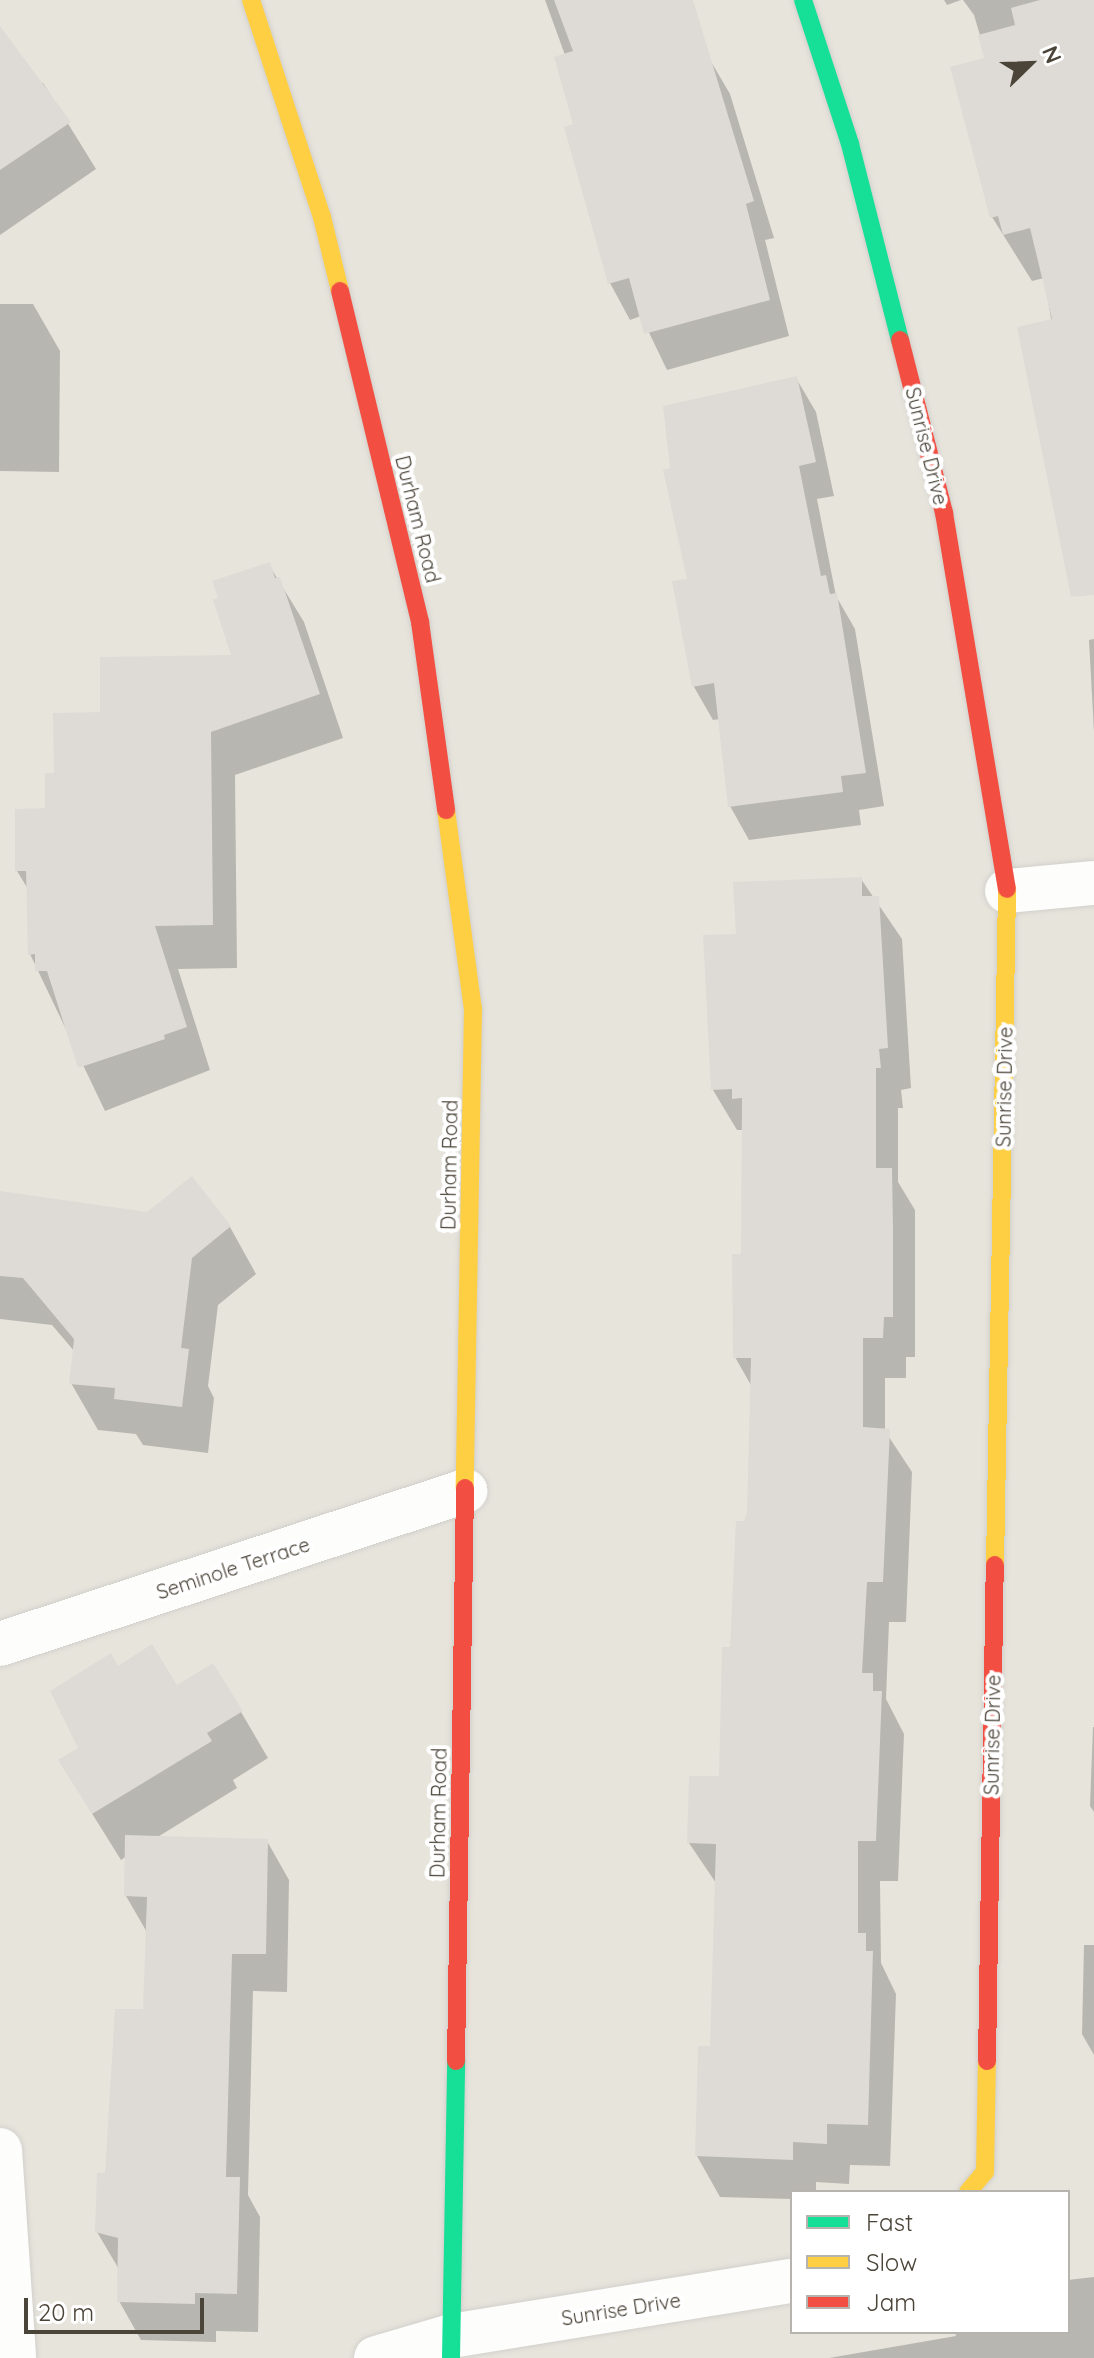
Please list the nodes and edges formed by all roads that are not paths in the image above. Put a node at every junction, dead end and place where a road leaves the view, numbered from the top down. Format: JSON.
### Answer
{"nodes":[{"id":1,"x":251,"y":0,"type":"edge"},
{"id":2,"x":803,"y":0,"type":"edge"},
{"id":3,"x":1094,"y":883,"type":"edge"},
{"id":4,"x":1007,"y":891,"type":"junction"},
{"id":5,"x":466,"y":1491,"type":"junction"},
{"id":6,"x":0,"y":1644,"type":"edge"},
{"id":7,"x":0,"y":2150,"type":"edge"},
{"id":8,"x":970,"y":2190,"type":"edge"},
{"id":9,"x":790,"y":2281,"type":"edge"},
{"id":10,"x":451,"y":2347,"type":"edge"},
{"id":11,"x":14,"y":2358,"type":"edge"},
{"id":12,"x":376,"y":2358,"type":"edge"}],
"edges":[{"from":1,"to":5,"type":"main road","name":"Durham Road"},
{"from":2,"to":4,"type":"main road","name":"Sunrise Drive"},
{"from":3,"to":4,"type":"street"},
{"from":4,"to":8,"type":"main road","name":"Sunrise Drive"},
{"from":5,"to":6,"type":"street","name":"Seminole Terrace"},
{"from":5,"to":10,"type":"main road","name":"Durham Road"},
{"from":7,"to":11,"type":"street"},
{"from":9,"to":10,"type":"street","name":"Sunrise Drive"},
{"from":10,"to":12,"type":"street","name":"Sunrise Drive"}]}
